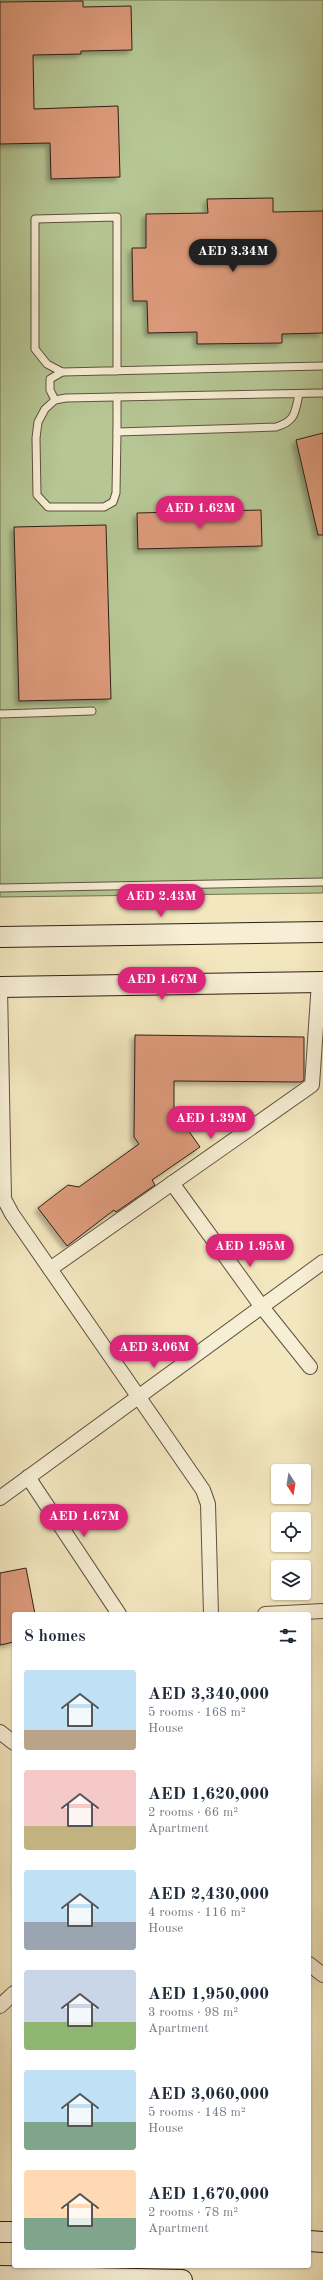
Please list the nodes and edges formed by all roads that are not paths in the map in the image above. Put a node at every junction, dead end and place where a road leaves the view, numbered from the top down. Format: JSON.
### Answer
{"nodes":[{"id":1,"x":323,"y":366,"type":"edge"},
{"id":2,"x":117,"y":371,"type":"junction"},
{"id":3,"x":62,"y":372,"type":"junction"},
{"id":4,"x":323,"y":393,"type":"edge"},
{"id":5,"x":300,"y":394,"type":"junction"},
{"id":6,"x":117,"y":397,"type":"junction"},
{"id":7,"x":55,"y":400,"type":"junction"},
{"id":8,"x":118,"y":432,"type":"junction"},
{"id":9,"x":92,"y":711,"type":"dead end"},
{"id":10,"x":0,"y":714,"type":"edge"},
{"id":11,"x":323,"y":882,"type":"edge"},
{"id":12,"x":0,"y":888,"type":"edge"},
{"id":13,"x":323,"y":932,"type":"edge"},
{"id":14,"x":0,"y":937,"type":"edge"},
{"id":15,"x":321,"y":982,"type":"edge"},
{"id":16,"x":0,"y":987,"type":"edge"},
{"id":17,"x":172,"y":1183,"type":"junction"},
{"id":18,"x":2,"y":1199,"type":"edge"},
{"id":19,"x":323,"y":1262,"type":"edge"},
{"id":20,"x":50,"y":1269,"type":"junction"},
{"id":21,"x":262,"y":1307,"type":"junction"},
{"id":22,"x":310,"y":1367,"type":"dead end"},
{"id":23,"x":138,"y":1397,"type":"junction"},
{"id":24,"x":28,"y":1477,"type":"junction"},
{"id":25,"x":0,"y":1498,"type":"edge"},
{"id":26,"x":323,"y":1611,"type":"edge"},
{"id":27,"x":118,"y":1612,"type":"edge"},
{"id":28,"x":211,"y":1612,"type":"edge"},
{"id":29,"x":304,"y":1612,"type":"edge"},
{"id":30,"x":0,"y":1732,"type":"edge"},
{"id":31,"x":12,"y":1741,"type":"edge"},
{"id":32,"x":311,"y":1966,"type":"edge"},
{"id":33,"x":323,"y":1975,"type":"edge"},
{"id":34,"x":12,"y":1995,"type":"edge"},
{"id":35,"x":0,"y":2006,"type":"edge"},
{"id":36,"x":0,"y":2232,"type":"edge"},
{"id":37,"x":12,"y":2232,"type":"edge"},
{"id":38,"x":311,"y":2241,"type":"edge"},
{"id":39,"x":323,"y":2242,"type":"edge"},
{"id":40,"x":0,"y":2276,"type":"edge"},
{"id":41,"x":182,"y":2280,"type":"edge"}],
"edges":[{"from":1,"to":2,"type":"lane"},
{"from":2,"to":3,"type":"lane"},
{"from":2,"to":3,"type":"lane"},
{"from":3,"to":7,"type":"lane"},
{"from":4,"to":5,"type":"lane"},
{"from":5,"to":6,"type":"lane"},
{"from":5,"to":8,"type":"lane"},
{"from":6,"to":7,"type":"lane"},
{"from":6,"to":8,"type":"lane"},
{"from":7,"to":8,"type":"lane"},
{"from":9,"to":10,"type":"lane"},
{"from":11,"to":12,"type":"lane"},
{"from":13,"to":14,"type":"street"},
{"from":15,"to":16,"type":"street"},
{"from":15,"to":17,"type":"street"},
{"from":16,"to":18,"type":"street"},
{"from":17,"to":20,"type":"street"},
{"from":17,"to":21,"type":"street"},
{"from":18,"to":20,"type":"street"},
{"from":19,"to":21,"type":"street"},
{"from":20,"to":23,"type":"street"},
{"from":21,"to":22,"type":"street"},
{"from":21,"to":23,"type":"street"},
{"from":23,"to":24,"type":"street"},
{"from":23,"to":28,"type":"street"},
{"from":24,"to":25,"type":"street"},
{"from":24,"to":27,"type":"street"},
{"from":26,"to":29,"type":"street"},
{"from":30,"to":31,"type":"street"},
{"from":32,"to":33,"type":"street"},
{"from":34,"to":35,"type":"street"},
{"from":36,"to":37,"type":"street"},
{"from":38,"to":39,"type":"street"},
{"from":40,"to":41,"type":"street"}]}
